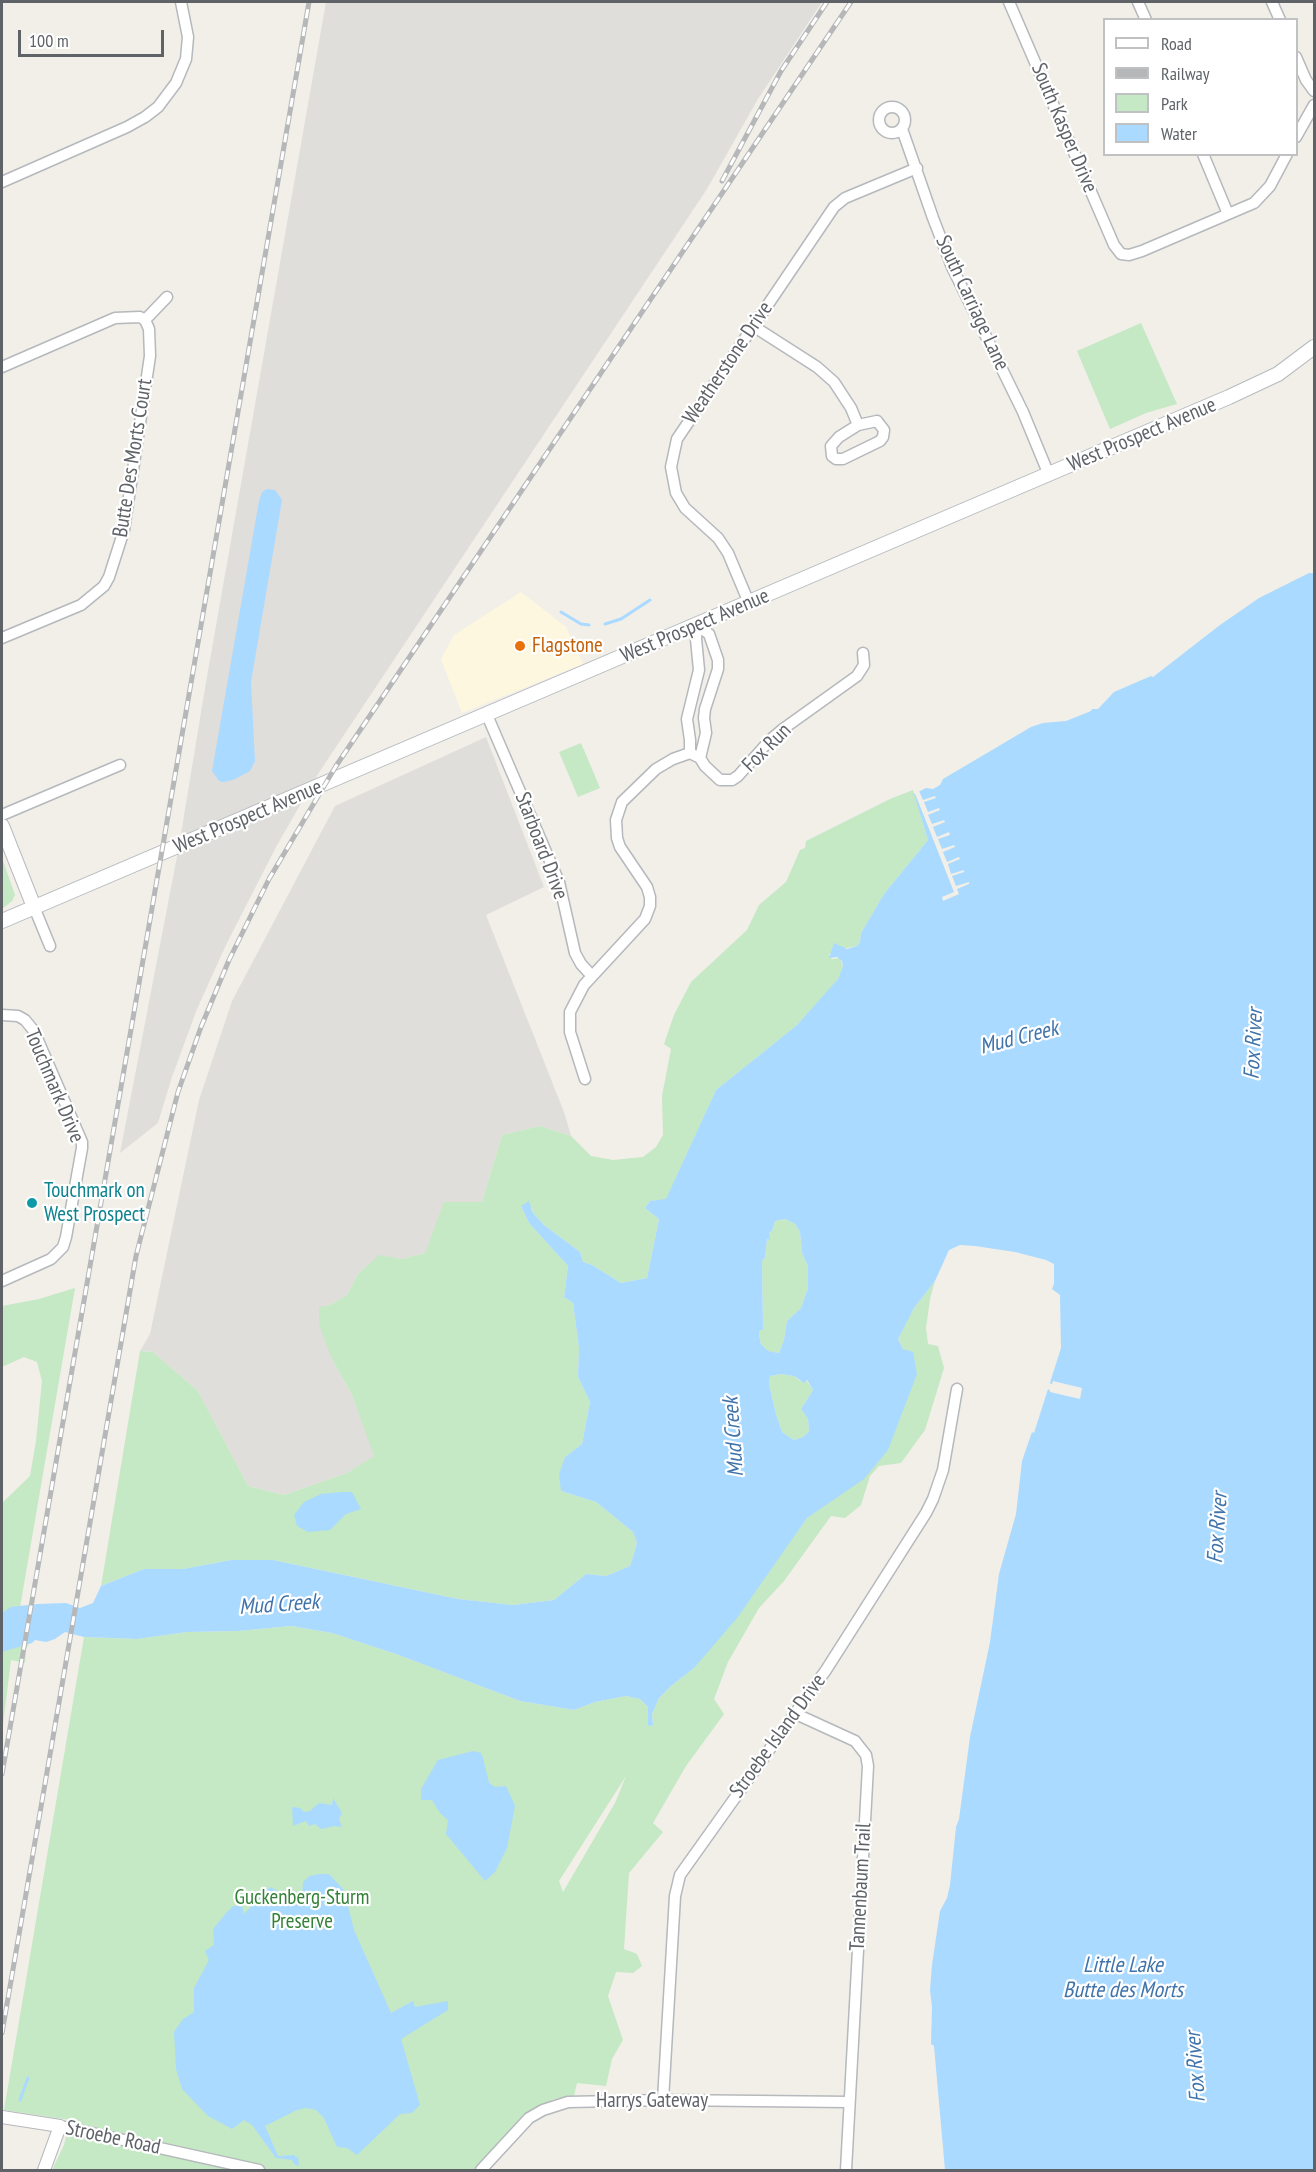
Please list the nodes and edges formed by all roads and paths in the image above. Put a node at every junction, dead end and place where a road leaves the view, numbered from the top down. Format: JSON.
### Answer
{"nodes":[{"id":1,"x":181,"y":2,"type":"edge"},
{"id":2,"x":1009,"y":2,"type":"edge"},
{"id":3,"x":1138,"y":2,"type":"edge"},
{"id":4,"x":1272,"y":2,"type":"edge"},
{"id":5,"x":1145,"y":18,"type":"edge"},
{"id":6,"x":1279,"y":18,"type":"edge"},
{"id":7,"x":1298,"y":62,"type":"edge"},
{"id":8,"x":1314,"y":91,"type":"edge"},
{"id":9,"x":1314,"y":105,"type":"edge"},
{"id":10,"x":902,"y":129,"type":"dead end"},
{"id":11,"x":1298,"y":133,"type":"edge"},
{"id":12,"x":1204,"y":156,"type":"edge"},
{"id":13,"x":1286,"y":156,"type":"edge"},
{"id":14,"x":917,"y":168,"type":"junction"},
{"id":15,"x":2,"y":182,"type":"edge"},
{"id":16,"x":1228,"y":214,"type":"junction"},
{"id":17,"x":167,"y":297,"type":"dead end"},
{"id":18,"x":145,"y":320,"type":"junction"},
{"id":19,"x":753,"y":326,"type":"junction"},
{"id":20,"x":1314,"y":347,"type":"edge"},
{"id":21,"x":2,"y":367,"type":"edge"},
{"id":22,"x":858,"y":425,"type":"junction"},
{"id":23,"x":1049,"y":475,"type":"junction"},
{"id":24,"x":749,"y":603,"type":"junction"},
{"id":25,"x":697,"y":625,"type":"junction"},
{"id":26,"x":2,"y":638,"type":"edge"},
{"id":27,"x":862,"y":653,"type":"dead end"},
{"id":28,"x":487,"y":715,"type":"junction"},
{"id":29,"x":695,"y":755,"type":"junction"},
{"id":30,"x":120,"y":765,"type":"dead end"},
{"id":31,"x":2,"y":814,"type":"edge"},
{"id":32,"x":2,"y":826,"type":"edge"},
{"id":33,"x":34,"y":907,"type":"junction"},
{"id":34,"x":2,"y":921,"type":"edge"},
{"id":35,"x":50,"y":946,"type":"dead end"},
{"id":36,"x":592,"y":976,"type":"junction"},
{"id":37,"x":2,"y":1015,"type":"edge"},
{"id":38,"x":585,"y":1079,"type":"dead end"},
{"id":39,"x":2,"y":1281,"type":"edge"},
{"id":40,"x":957,"y":1389,"type":"dead end"},
{"id":41,"x":795,"y":1713,"type":"junction"},
{"id":42,"x":663,"y":2100,"type":"junction"},
{"id":43,"x":849,"y":2102,"type":"junction"},
{"id":44,"x":2,"y":2117,"type":"edge"},
{"id":45,"x":60,"y":2126,"type":"junction"},
{"id":46,"x":44,"y":2170,"type":"edge"},
{"id":47,"x":259,"y":2170,"type":"edge"},
{"id":48,"x":481,"y":2170,"type":"edge"},
{"id":49,"x":846,"y":2170,"type":"edge"}],
"edges":[{"from":1,"to":15,"type":"street"},
{"from":2,"to":16,"type":"street","name":"South Kasper Drive"},
{"from":3,"to":5,"type":"street"},
{"from":4,"to":6,"type":"street"},
{"from":7,"to":8,"type":"street"},
{"from":9,"to":11,"type":"street"},
{"from":10,"to":14,"type":"street","name":"South Carriage Lane"},
{"from":12,"to":16,"type":"street"},
{"from":13,"to":16,"type":"street"},
{"from":14,"to":19,"type":"street","name":"Weatherstone Drive"},
{"from":14,"to":23,"type":"street","name":"South Carriage Lane"},
{"from":17,"to":18,"type":"street"},
{"from":18,"to":21,"type":"street"},
{"from":18,"to":26,"type":"street","name":"Butte Des Morts Court"},
{"from":19,"to":22,"type":"street"},
{"from":19,"to":24,"type":"street","name":"Weatherstone Drive"},
{"from":20,"to":23,"type":"main road","name":"West Prospect Avenue"},
{"from":22,"to":22,"type":"street"},
{"from":23,"to":24,"type":"main road","name":"West Prospect Avenue"},
{"from":24,"to":25,"type":"main road","name":"West Prospect Avenue"},
{"from":25,"to":28,"type":"main road","name":"West Prospect Avenue"},
{"from":25,"to":29,"type":"street"},
{"from":25,"to":29,"type":"street"},
{"from":27,"to":29,"type":"street","name":"Fox Run"},
{"from":28,"to":33,"type":"main road","name":"West Prospect Avenue"},
{"from":28,"to":36,"type":"street","name":"Starboard Drive"},
{"from":29,"to":36,"type":"street"},
{"from":30,"to":31,"type":"street"},
{"from":32,"to":33,"type":"main road"},
{"from":33,"to":34,"type":"main road","name":"West Prospect Avenue"},
{"from":33,"to":35,"type":"street"},
{"from":36,"to":38,"type":"street"},
{"from":37,"to":39,"type":"street","name":"Touchmark Drive"},
{"from":40,"to":41,"type":"street","name":"Stroebe Island Drive"},
{"from":41,"to":42,"type":"street","name":"Stroebe Island Drive"},
{"from":41,"to":43,"type":"street","name":"Tannenbaum Trail"},
{"from":42,"to":43,"type":"street","name":"Harrys Gateway"},
{"from":42,"to":48,"type":"street","name":"Harrys Gateway"},
{"from":43,"to":49,"type":"street","name":"Tannenbaum Trail"},
{"from":44,"to":45,"type":"street","name":"Stroebe Road"},
{"from":45,"to":46,"type":"street"},
{"from":45,"to":47,"type":"street","name":"Stroebe Road"}]}
